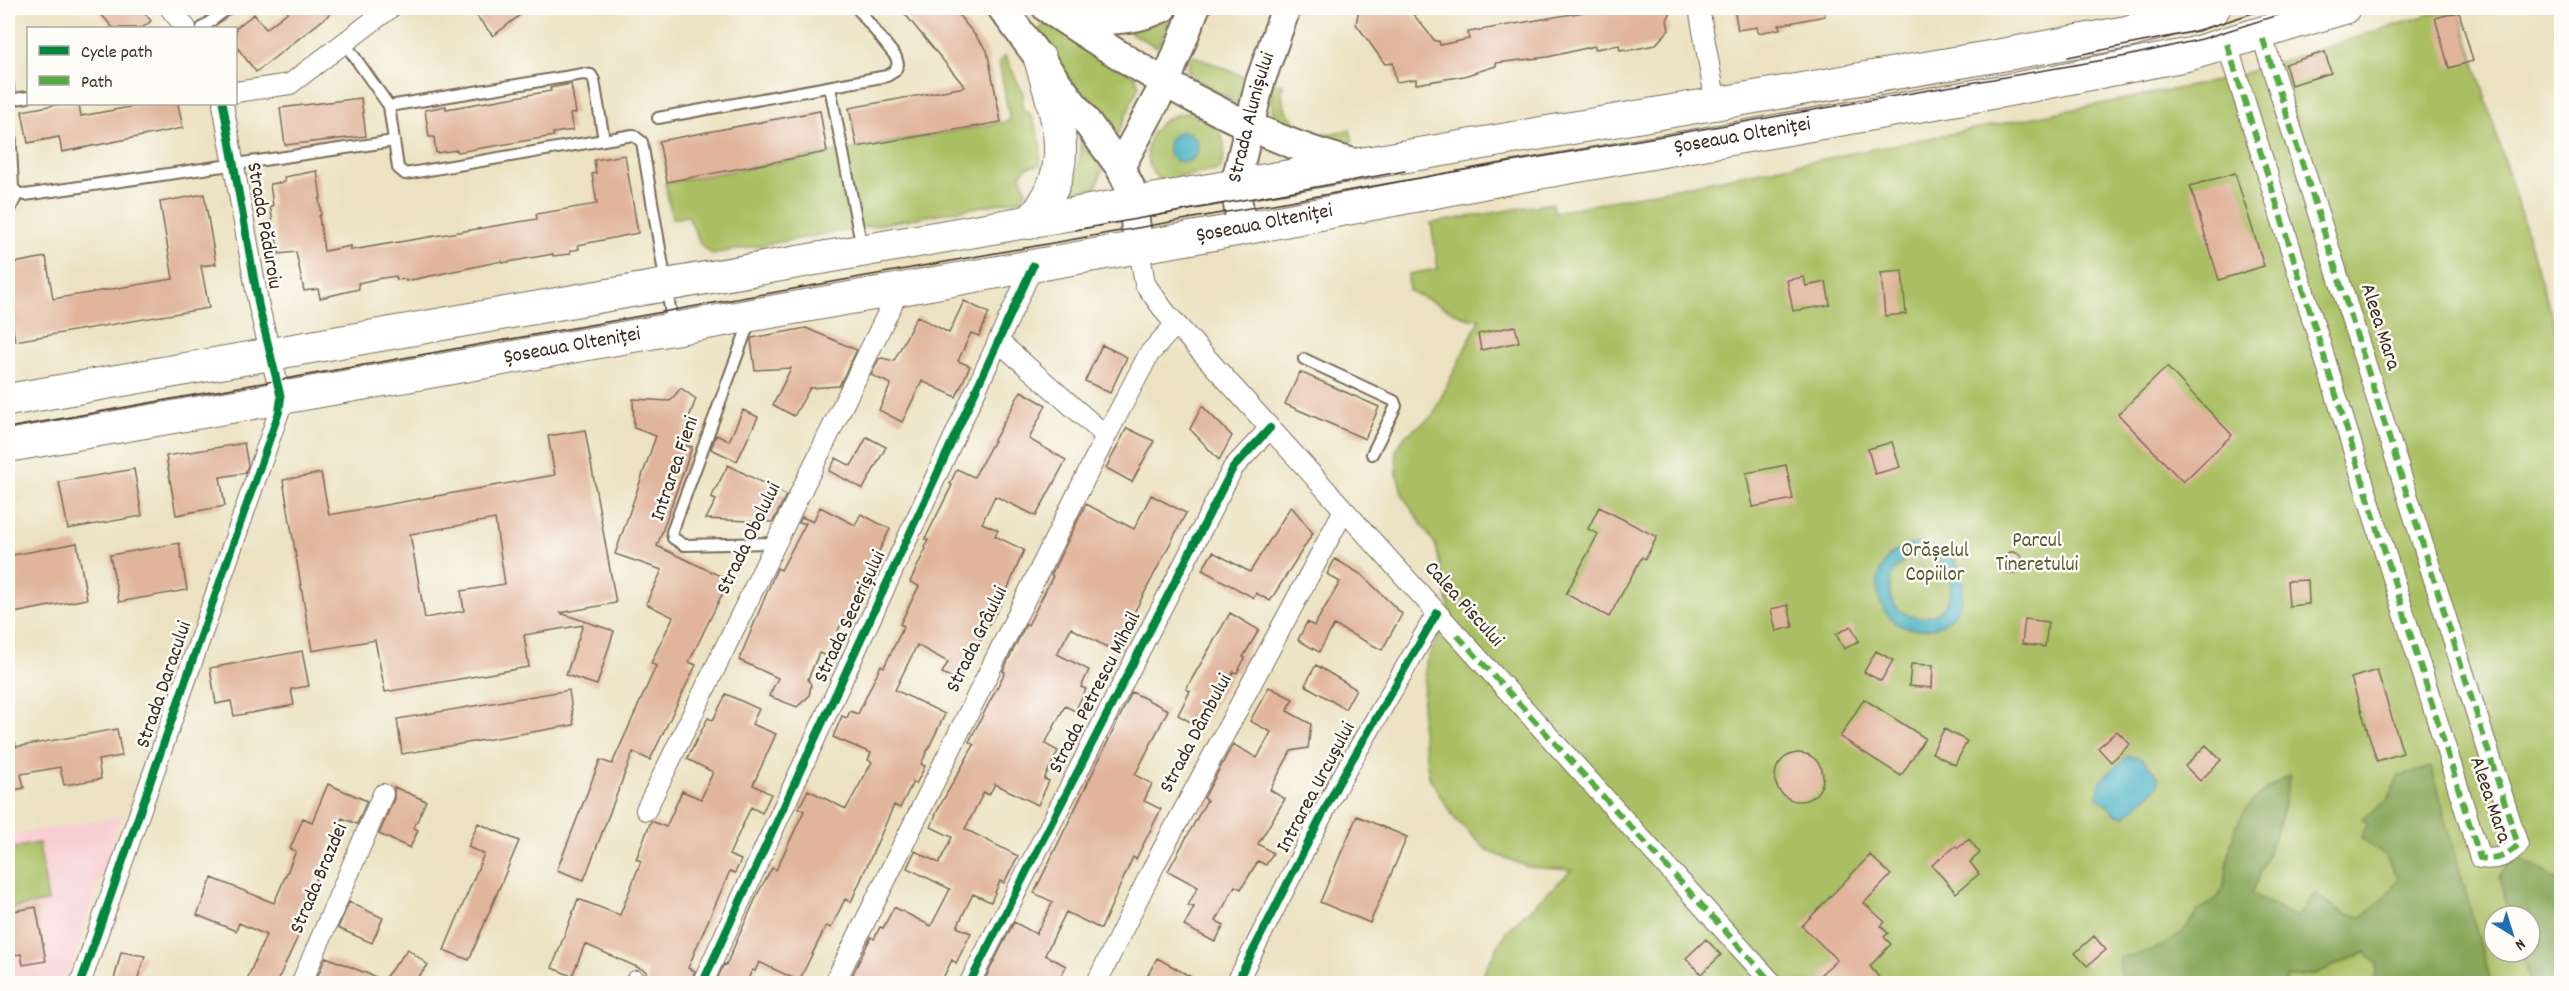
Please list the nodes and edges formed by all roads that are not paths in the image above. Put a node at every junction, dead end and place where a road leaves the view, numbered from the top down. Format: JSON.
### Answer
{"nodes":[{"id":1,"x":170,"y":8,"type":"edge"},
{"id":2,"x":228,"y":8,"type":"edge"},
{"id":3,"x":390,"y":8,"type":"edge"},
{"id":4,"x":857,"y":8,"type":"edge"},
{"id":5,"x":1002,"y":8,"type":"edge"},
{"id":6,"x":1047,"y":8,"type":"edge"},
{"id":7,"x":1162,"y":8,"type":"edge"},
{"id":8,"x":1195,"y":8,"type":"edge"},
{"id":9,"x":1286,"y":8,"type":"edge"},
{"id":10,"x":1699,"y":8,"type":"edge"},
{"id":11,"x":2214,"y":8,"type":"edge"},
{"id":12,"x":2344,"y":8,"type":"edge"},
{"id":13,"x":2158,"y":16,"type":"edge"},
{"id":14,"x":185,"y":27,"type":"edge"},
{"id":15,"x":203,"y":27,"type":"edge"},
{"id":16,"x":2261,"y":33,"type":"junction"},
{"id":17,"x":344,"y":42,"type":"junction"},
{"id":18,"x":2227,"y":44,"type":"junction"},
{"id":19,"x":1040,"y":59,"type":"junction"},
{"id":20,"x":2165,"y":59,"type":"junction"},
{"id":21,"x":1166,"y":82,"type":"junction"},
{"id":22,"x":8,"y":85,"type":"edge"},
{"id":23,"x":830,"y":87,"type":"junction"},
{"id":24,"x":237,"y":92,"type":"edge"},
{"id":25,"x":27,"y":97,"type":"edge"},
{"id":26,"x":9,"y":100,"type":"edge"},
{"id":27,"x":1716,"y":104,"type":"junction"},
{"id":28,"x":223,"y":105,"type":"edge"},
{"id":29,"x":389,"y":106,"type":"junction"},
{"id":30,"x":658,"y":118,"type":"dead end"},
{"id":31,"x":1248,"y":125,"type":"junction"},
{"id":32,"x":604,"y":140,"type":"junction"},
{"id":33,"x":394,"y":141,"type":"junction"},
{"id":34,"x":234,"y":164,"type":"junction"},
{"id":35,"x":1358,"y":164,"type":"junction"},
{"id":36,"x":1120,"y":168,"type":"junction"},
{"id":37,"x":1235,"y":186,"type":"junction"},
{"id":38,"x":18,"y":193,"type":"junction"},
{"id":39,"x":1133,"y":204,"type":"junction"},
{"id":40,"x":8,"y":213,"type":"edge"},
{"id":41,"x":1029,"y":223,"type":"junction"},
{"id":42,"x":1242,"y":229,"type":"junction"},
{"id":43,"x":1139,"y":248,"type":"junction"},
{"id":44,"x":862,"y":252,"type":"junction"},
{"id":45,"x":1033,"y":266,"type":"junction"},
{"id":46,"x":666,"y":286,"type":"junction"},
{"id":47,"x":899,"y":290,"type":"junction"},
{"id":48,"x":753,"y":315,"type":"junction"},
{"id":49,"x":1176,"y":324,"type":"junction"},
{"id":50,"x":674,"y":329,"type":"junction"},
{"id":51,"x":998,"y":341,"type":"junction"},
{"id":52,"x":269,"y":354,"type":"junction"},
{"id":53,"x":1304,"y":359,"type":"dead end"},
{"id":54,"x":281,"y":398,"type":"junction"},
{"id":55,"x":8,"y":400,"type":"edge"},
{"id":56,"x":1270,"y":428,"type":"junction"},
{"id":57,"x":1106,"y":436,"type":"junction"},
{"id":58,"x":8,"y":446,"type":"edge"},
{"id":59,"x":1372,"y":454,"type":"dead end"},
{"id":60,"x":1344,"y":510,"type":"junction"},
{"id":61,"x":774,"y":543,"type":"junction"},
{"id":62,"x":1437,"y":613,"type":"junction"},
{"id":63,"x":382,"y":794,"type":"dead end"},
{"id":64,"x":646,"y":810,"type":"dead end"},
{"id":65,"x":80,"y":984,"type":"edge"},
{"id":66,"x":301,"y":984,"type":"edge"},
{"id":67,"x":702,"y":984,"type":"edge"},
{"id":68,"x":834,"y":984,"type":"edge"},
{"id":69,"x":969,"y":984,"type":"edge"},
{"id":70,"x":1096,"y":984,"type":"edge"},
{"id":71,"x":1236,"y":984,"type":"edge"},
{"id":72,"x":1773,"y":984,"type":"edge"}],
"edges":[{"from":1,"to":14,"type":"street"},
{"from":2,"to":15,"type":"lane"},
{"from":3,"to":17,"type":"street"},
{"from":4,"to":23,"type":"lane"},
{"from":5,"to":19,"type":"main road"},
{"from":6,"to":7,"type":"main road"},
{"from":6,"to":21,"type":"main road"},
{"from":8,"to":21,"type":"main road"},
{"from":9,"to":31,"type":"main road","name":"Strada Alunișului"},
{"from":10,"to":27,"type":"street"},
{"from":11,"to":13,"type":"main road","name":"Șoseaua Olteniței"},
{"from":12,"to":16,"type":"main road","name":"Șoseaua Olteniței"},
{"from":13,"to":20,"type":"main road"},
{"from":13,"to":27,"type":"main road","name":"Șoseaua Olteniței"},
{"from":16,"to":18,"type":"main road","name":"Șoseaua Olteniței"},
{"from":16,"to":18,"type":"street","name":"Aleea Mara"},
{"from":17,"to":24,"type":"street"},
{"from":17,"to":29,"type":"lane"},
{"from":18,"to":20,"type":"main road","name":"Șoseaua Olteniței"},
{"from":19,"to":36,"type":"main road"},
{"from":19,"to":41,"type":"main road"},
{"from":20,"to":42,"type":"main road","name":"Șoseaua Olteniței"},
{"from":21,"to":31,"type":"main road"},
{"from":21,"to":36,"type":"main road"},
{"from":22,"to":26,"type":"lane"},
{"from":23,"to":30,"type":"lane"},
{"from":23,"to":44,"type":"lane"},
{"from":25,"to":26,"type":"lane"},
{"from":26,"to":38,"type":"lane"},
{"from":27,"to":35,"type":"main road","name":"Șoseaua Olteniței"},
{"from":28,"to":34,"type":"street","name":"Strada Păduroiu"},
{"from":29,"to":32,"type":"lane"},
{"from":29,"to":33,"type":"lane"},
{"from":31,"to":35,"type":"main road"},
{"from":31,"to":37,"type":"main road","name":"Strada Alunișului"},
{"from":32,"to":33,"type":"lane"},
{"from":32,"to":46,"type":"lane"},
{"from":33,"to":34,"type":"lane"},
{"from":34,"to":38,"type":"lane"},
{"from":34,"to":52,"type":"street","name":"Strada Păduroiu"},
{"from":35,"to":37,"type":"main road","name":"Șoseaua Olteniței"},
{"from":36,"to":39,"type":"main road"},
{"from":37,"to":39,"type":"main road","name":"Șoseaua Olteniței"},
{"from":37,"to":42,"type":"main road","name":"Strada Alunișului"},
{"from":38,"to":40,"type":"lane"},
{"from":39,"to":41,"type":"main road","name":"Șoseaua Olteniței"},
{"from":39,"to":43,"type":"main road"},
{"from":41,"to":44,"type":"main road","name":"Șoseaua Olteniței"},
{"from":42,"to":43,"type":"main road","name":"Șoseaua Olteniței"},
{"from":43,"to":45,"type":"main road","name":"Șoseaua Olteniței"},
{"from":43,"to":49,"type":"street","name":"Calea Piscului"},
{"from":44,"to":46,"type":"main road","name":"Șoseaua Olteniței"},
{"from":45,"to":47,"type":"main road","name":"Șoseaua Olteniței"},
{"from":45,"to":51,"type":"street","name":"Strada Secerișului"},
{"from":46,"to":50,"type":"lane"},
{"from":46,"to":52,"type":"main road","name":"Șoseaua Olteniței"},
{"from":47,"to":48,"type":"main road","name":"Șoseaua Olteniței"},
{"from":47,"to":61,"type":"street","name":"Strada Obolului"},
{"from":48,"to":50,"type":"main road","name":"Șoseaua Olteniței"},
{"from":48,"to":61,"type":"lane","name":"Intrarea Fieni"},
{"from":49,"to":56,"type":"street","name":"Calea Piscului"},
{"from":49,"to":57,"type":"street","name":"Strada Grâului"},
{"from":50,"to":54,"type":"main road","name":"Șoseaua Olteniței"},
{"from":51,"to":57,"type":"street"},
{"from":51,"to":67,"type":"street","name":"Strada Secerișului"},
{"from":52,"to":54,"type":"street","name":"Strada Păduroiu"},
{"from":52,"to":55,"type":"main road","name":"Șoseaua Olteniței"},
{"from":53,"to":59,"type":"lane"},
{"from":54,"to":58,"type":"main road","name":"Șoseaua Olteniței"},
{"from":54,"to":65,"type":"street","name":"Strada Daracului"},
{"from":56,"to":60,"type":"street","name":"Calea Piscului"},
{"from":56,"to":69,"type":"street","name":"Strada Petrescu Mihail"},
{"from":57,"to":68,"type":"street","name":"Strada Grâului"},
{"from":60,"to":62,"type":"street","name":"Calea Piscului"},
{"from":60,"to":70,"type":"street","name":"Strada Dâmbului"},
{"from":61,"to":64,"type":"street","name":"Strada Obolului"},
{"from":62,"to":71,"type":"street","name":"Intrarea Urcușului"},
{"from":62,"to":72,"type":"street","name":"Calea Piscului"},
{"from":63,"to":66,"type":"street","name":"Strada Brazdei"}]}
